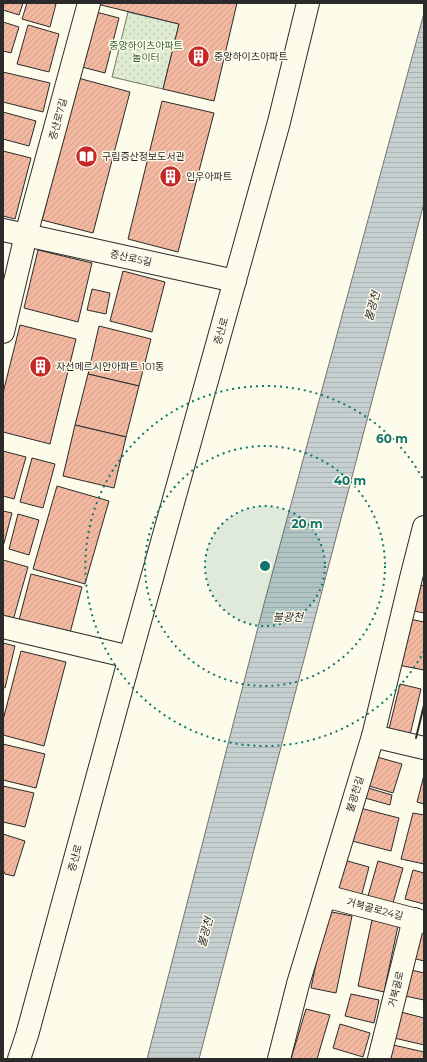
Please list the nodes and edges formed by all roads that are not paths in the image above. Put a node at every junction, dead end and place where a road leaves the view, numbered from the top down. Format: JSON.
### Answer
{"nodes":[{"id":1,"x":89,"y":3,"type":"edge"},
{"id":2,"x":308,"y":3,"type":"edge"},
{"id":3,"x":3,"y":230,"type":"edge"},
{"id":4,"x":26,"y":235,"type":"junction"},
{"id":5,"x":235,"y":281,"type":"junction"},
{"id":6,"x":3,"y":332,"type":"edge"},
{"id":7,"x":424,"y":527,"type":"edge"},
{"id":8,"x":3,"y":627,"type":"edge"},
{"id":9,"x":130,"y":657,"type":"junction"},
{"id":10,"x":373,"y":736,"type":"junction"},
{"id":11,"x":424,"y":748,"type":"edge"},
{"id":12,"x":325,"y":896,"type":"junction"},
{"id":13,"x":419,"y":921,"type":"edge"},
{"id":14,"x":19,"y":1059,"type":"edge"},
{"id":15,"x":279,"y":1059,"type":"edge"},
{"id":16,"x":378,"y":1059,"type":"edge"}],
"edges":[{"from":1,"to":4,"type":"street","name":"증산로7길"},
{"from":2,"to":5,"type":"street","name":"증산로"},
{"from":3,"to":4,"type":"street","name":"증산로5길"},
{"from":4,"to":5,"type":"street","name":"증산로5길"},
{"from":4,"to":6,"type":"street"},
{"from":5,"to":9,"type":"street","name":"증산로"},
{"from":7,"to":10,"type":"street","name":"불광천길"},
{"from":8,"to":9,"type":"street"},
{"from":9,"to":14,"type":"street","name":"증산로"},
{"from":10,"to":11,"type":"street"},
{"from":10,"to":12,"type":"street","name":"불광천길"},
{"from":12,"to":13,"type":"street","name":"거북골로24길"},
{"from":12,"to":15,"type":"street","name":"불광천길"},
{"from":13,"to":16,"type":"street","name":"거북골로"}]}
